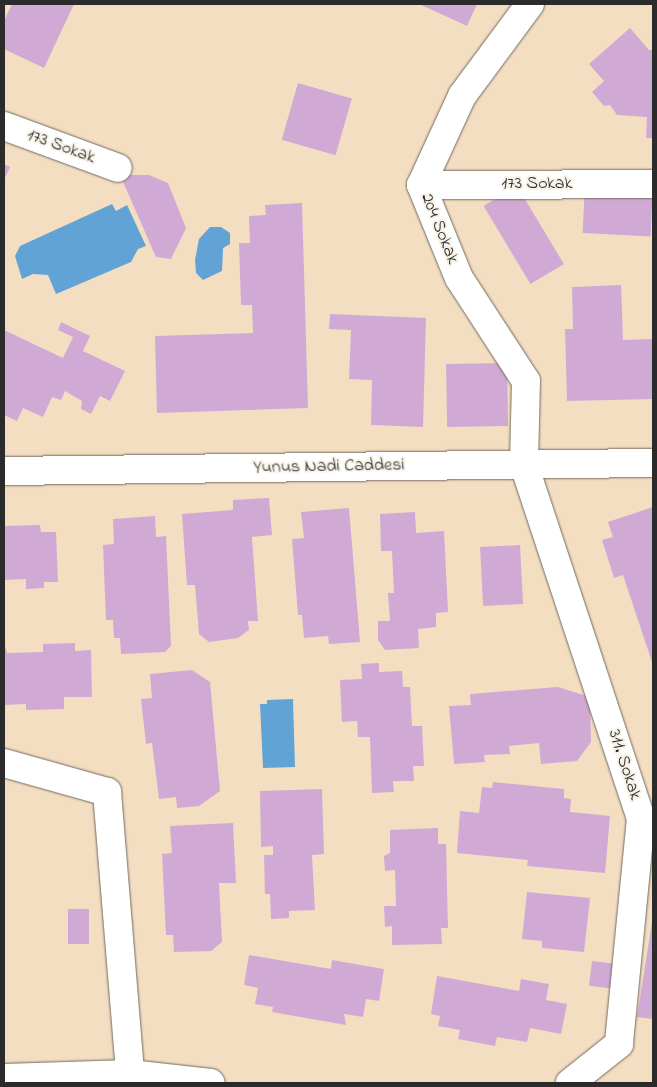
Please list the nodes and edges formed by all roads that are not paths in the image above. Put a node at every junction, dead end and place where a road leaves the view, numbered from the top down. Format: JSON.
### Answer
{"nodes":[{"id":1,"x":530,"y":4,"type":"edge"},
{"id":2,"x":4,"y":126,"type":"edge"},
{"id":3,"x":118,"y":168,"type":"dead end"},
{"id":4,"x":421,"y":184,"type":"junction"},
{"id":5,"x":653,"y":184,"type":"edge"},
{"id":6,"x":653,"y":463,"type":"edge"},
{"id":7,"x":524,"y":465,"type":"junction"},
{"id":8,"x":4,"y":471,"type":"edge"},
{"id":9,"x":4,"y":763,"type":"edge"},
{"id":10,"x":130,"y":1074,"type":"junction"},
{"id":11,"x":4,"y":1078,"type":"edge"},
{"id":12,"x":211,"y":1083,"type":"edge"},
{"id":13,"x":570,"y":1083,"type":"edge"}],
"edges":[{"from":1,"to":4,"type":"street","name":"204 Sokak"},
{"from":2,"to":3,"type":"street","name":"173 Sokak"},
{"from":4,"to":5,"type":"street","name":"173 Sokak"},
{"from":4,"to":7,"type":"street","name":"204 Sokak"},
{"from":6,"to":7,"type":"street","name":"Yunus Nadi Caddesi"},
{"from":7,"to":8,"type":"street","name":"Yunus Nadi Caddesi"},
{"from":7,"to":13,"type":"street","name":"311. Sokak"},
{"from":9,"to":10,"type":"street"},
{"from":10,"to":11,"type":"street"},
{"from":10,"to":12,"type":"street"}]}
